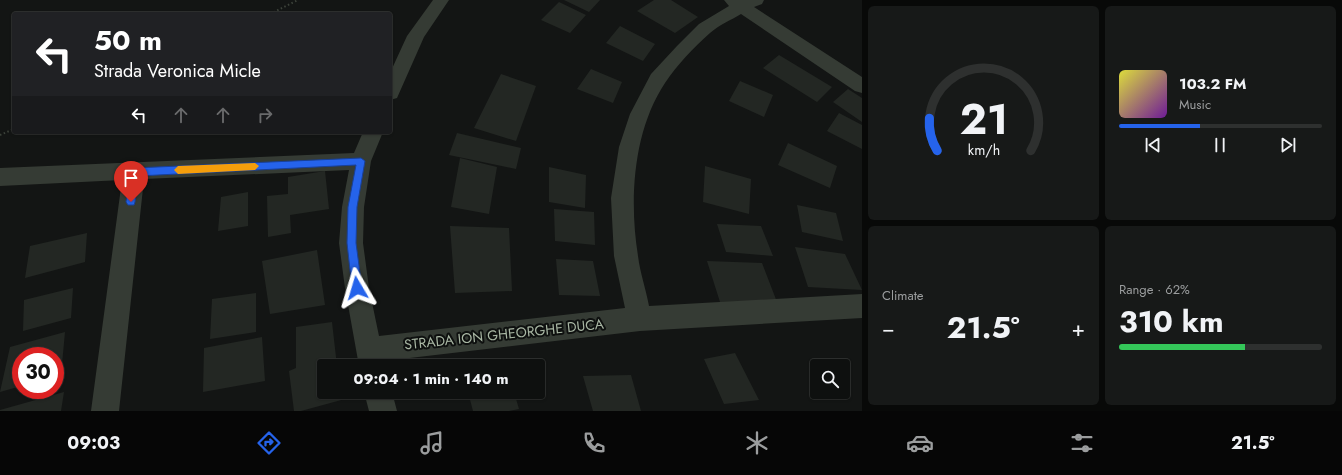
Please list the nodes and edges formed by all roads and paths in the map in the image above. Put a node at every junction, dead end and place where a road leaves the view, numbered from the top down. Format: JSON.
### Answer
{"nodes":[{"id":1,"x":298,"y":0,"type":"edge"},
{"id":2,"x":441,"y":0,"type":"edge"},
{"id":3,"x":743,"y":2,"type":"edge"},
{"id":4,"x":274,"y":12,"type":"edge"},
{"id":5,"x":862,"y":86,"type":"edge"},
{"id":6,"x":392,"y":89,"type":"edge"},
{"id":7,"x":12,"y":130,"type":"edge"},
{"id":8,"x":372,"y":134,"type":"edge"},
{"id":9,"x":0,"y":135,"type":"edge"},
{"id":10,"x":361,"y":161,"type":"junction"},
{"id":11,"x":134,"y":172,"type":"junction"},
{"id":12,"x":0,"y":177,"type":"edge"},
{"id":13,"x":862,"y":306,"type":"edge"},
{"id":14,"x":640,"y":319,"type":"junction"},
{"id":15,"x":370,"y":358,"type":"edge"},
{"id":16,"x":380,"y":399,"type":"edge"},
{"id":17,"x":105,"y":411,"type":"edge"},
{"id":18,"x":383,"y":411,"type":"edge"}],
"edges":[{"from":1,"to":4,"type":"path"},
{"from":2,"to":6,"type":"street"},
{"from":3,"to":5,"type":"street"},
{"from":3,"to":14,"type":"street"},
{"from":7,"to":9,"type":"path"},
{"from":8,"to":10,"type":"street"},
{"from":10,"to":11,"type":"street"},
{"from":10,"to":15,"type":"street"},
{"from":11,"to":12,"type":"street"},
{"from":11,"to":17,"type":"street"},
{"from":13,"to":14,"type":"street","name":"STRADA ION GHEORGHE DUCA"},
{"from":14,"to":15,"type":"street","name":"STRADA ION GHEORGHE DUCA"},
{"from":16,"to":18,"type":"street"}]}
